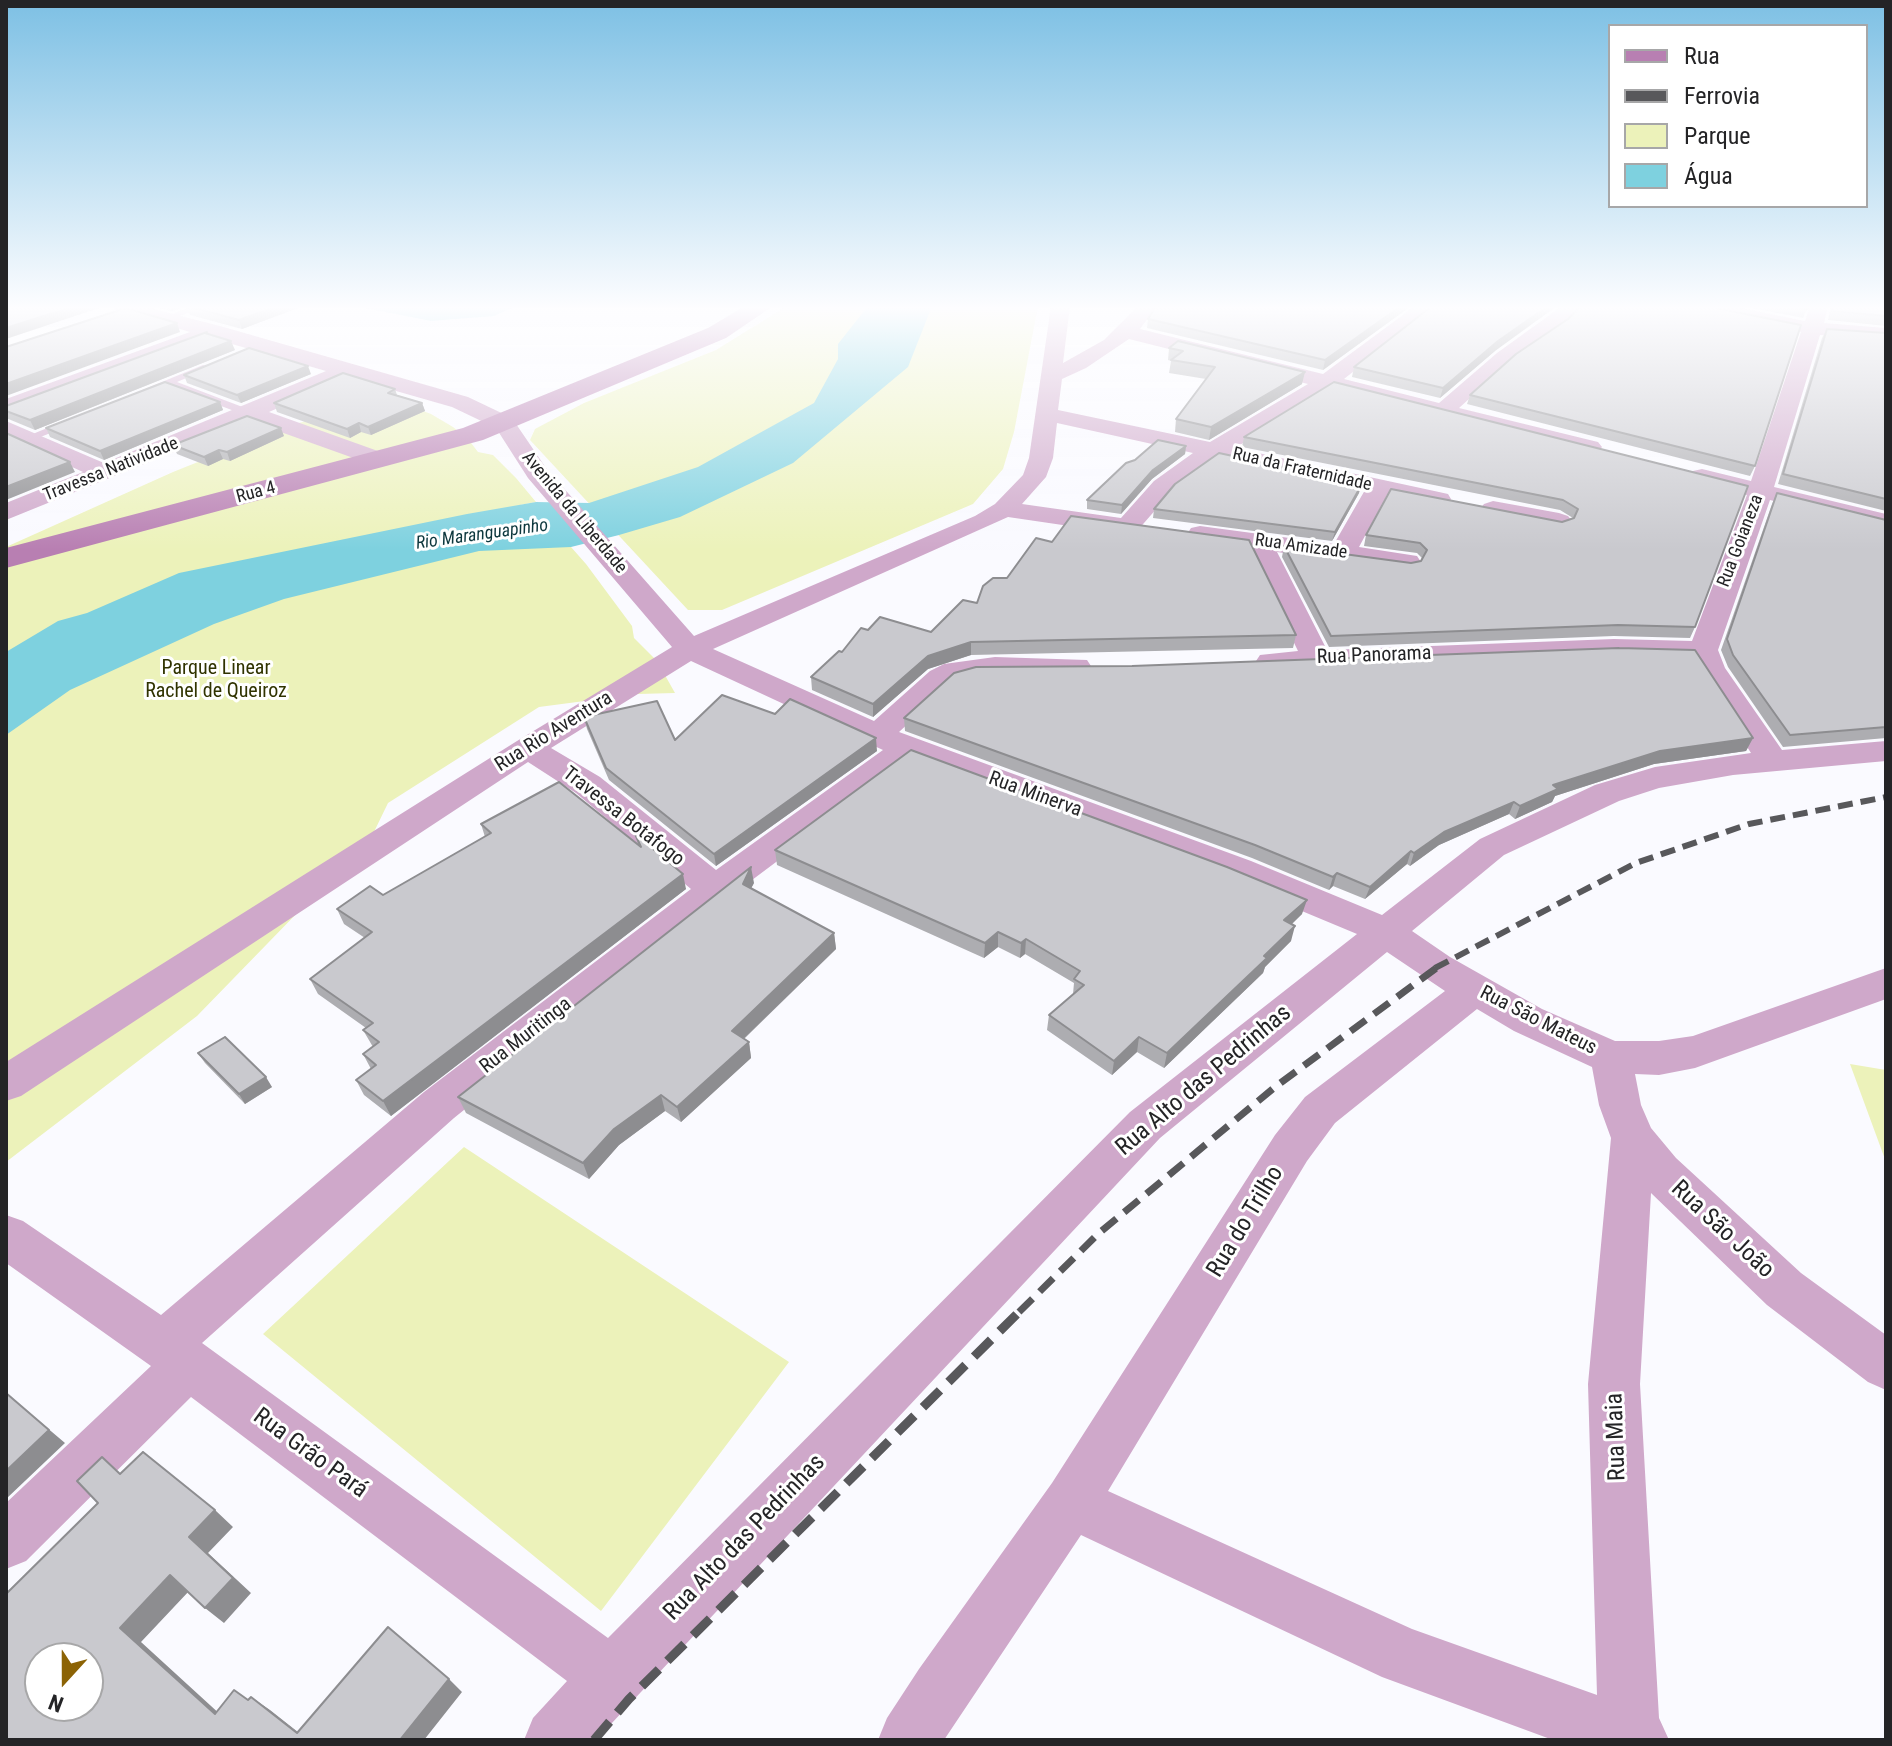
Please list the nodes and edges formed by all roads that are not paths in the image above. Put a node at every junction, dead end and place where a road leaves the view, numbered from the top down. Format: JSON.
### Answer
{"nodes":[{"id":1,"x":58,"y":387,"type":"edge"},
{"id":2,"x":153,"y":387,"type":"edge"},
{"id":3,"x":181,"y":387,"type":"edge"},
{"id":4,"x":306,"y":387,"type":"edge"},
{"id":5,"x":410,"y":387,"type":"edge"},
{"id":6,"x":588,"y":387,"type":"edge"},
{"id":7,"x":1051,"y":387,"type":"edge"},
{"id":8,"x":1317,"y":387,"type":"edge"},
{"id":9,"x":1355,"y":387,"type":"edge"},
{"id":10,"x":1469,"y":387,"type":"edge"},
{"id":11,"x":1793,"y":387,"type":"edge"},
{"id":12,"x":132,"y":396,"type":"edge"},
{"id":13,"x":6,"y":407,"type":"edge"},
{"id":14,"x":1445,"y":409,"type":"junction"},
{"id":15,"x":249,"y":413,"type":"junction"},
{"id":16,"x":1046,"y":414,"type":"junction"},
{"id":17,"x":81,"y":417,"type":"edge"},
{"id":18,"x":504,"y":423,"type":"junction"},
{"id":19,"x":6,"y":428,"type":"edge"},
{"id":20,"x":29,"y":438,"type":"junction"},
{"id":21,"x":1214,"y":450,"type":"junction"},
{"id":22,"x":1607,"y":451,"type":"edge"},
{"id":23,"x":381,"y":460,"type":"junction"},
{"id":24,"x":1684,"y":472,"type":"edge"},
{"id":25,"x":106,"y":473,"type":"junction"},
{"id":26,"x":1379,"y":487,"type":"junction"},
{"id":27,"x":1760,"y":492,"type":"junction"},
{"id":28,"x":1004,"y":509,"type":"junction"},
{"id":29,"x":6,"y":512,"type":"edge"},
{"id":30,"x":1559,"y":521,"type":"edge"},
{"id":31,"x":1886,"y":522,"type":"edge"},
{"id":32,"x":1128,"y":526,"type":"junction"},
{"id":33,"x":1258,"y":541,"type":"junction"},
{"id":34,"x":1343,"y":552,"type":"junction"},
{"id":35,"x":6,"y":558,"type":"edge"},
{"id":36,"x":1408,"y":562,"type":"edge"},
{"id":37,"x":689,"y":649,"type":"junction"},
{"id":38,"x":1703,"y":650,"type":"junction"},
{"id":39,"x":1317,"y":659,"type":"junction"},
{"id":40,"x":1239,"y":662,"type":"edge"},
{"id":41,"x":1100,"y":666,"type":"edge"},
{"id":42,"x":893,"y":741,"type":"junction"},
{"id":43,"x":528,"y":748,"type":"junction"},
{"id":44,"x":1886,"y":751,"type":"edge"},
{"id":45,"x":1773,"y":761,"type":"junction"},
{"id":46,"x":715,"y":889,"type":"junction"},
{"id":47,"x":1385,"y":931,"type":"junction"},
{"id":48,"x":1886,"y":983,"type":"edge"},
{"id":49,"x":1474,"y":990,"type":"junction"},
{"id":50,"x":1611,"y":1057,"type":"junction"},
{"id":51,"x":6,"y":1084,"type":"edge"},
{"id":52,"x":1633,"y":1138,"type":"junction"},
{"id":53,"x":6,"y":1236,"type":"edge"},
{"id":54,"x":176,"y":1355,"type":"junction"},
{"id":55,"x":1886,"y":1365,"type":"edge"},
{"id":56,"x":1071,"y":1502,"type":"junction"},
{"id":57,"x":6,"y":1541,"type":"edge"},
{"id":58,"x":611,"y":1677,"type":"junction"},
{"id":59,"x":1633,"y":1738,"type":"edge"},
{"id":60,"x":555,"y":1740,"type":"edge"},
{"id":61,"x":909,"y":1740,"type":"edge"}],
"edges":[{"from":1,"to":13,"type":"street"},
{"from":2,"to":12,"type":"lane"},
{"from":3,"to":15,"type":"lane"},
{"from":4,"to":15,"type":"street","name":"Travessa Natividade"},
{"from":5,"to":18,"type":"street"},
{"from":6,"to":18,"type":"main road","name":"Rua 4"},
{"from":7,"to":16,"type":"street","name":"Rua Rio Aventura"},
{"from":8,"to":21,"type":"street"},
{"from":9,"to":14,"type":"street"},
{"from":10,"to":14,"type":"street"},
{"from":11,"to":27,"type":"street","name":"Rua Goianeza"},
{"from":14,"to":22,"type":"street"},
{"from":15,"to":23,"type":"street"},
{"from":15,"to":25,"type":"street","name":"Travessa Natividade"},
{"from":16,"to":21,"type":"street","name":"Rua da Fraternidade"},
{"from":16,"to":28,"type":"street","name":"Rua Rio Aventura"},
{"from":17,"to":20,"type":"lane"},
{"from":18,"to":23,"type":"main road","name":"Rua 4"},
{"from":18,"to":37,"type":"street","name":"Avenida da Liberdade"},
{"from":19,"to":20,"type":"street"},
{"from":20,"to":25,"type":"street"},
{"from":21,"to":26,"type":"street","name":"Rua da Fraternidade"},
{"from":21,"to":32,"type":"street"},
{"from":23,"to":35,"type":"main road","name":"Rua 4"},
{"from":24,"to":27,"type":"street"},
{"from":25,"to":29,"type":"street","name":"Travessa Natividade"},
{"from":26,"to":30,"type":"street","name":"Rua da Fraternidade"},
{"from":26,"to":34,"type":"street"},
{"from":27,"to":31,"type":"street"},
{"from":27,"to":38,"type":"street","name":"Rua Goianeza"},
{"from":28,"to":32,"type":"street","name":"Rua Amizade"},
{"from":28,"to":37,"type":"street","name":"Rua Rio Aventura"},
{"from":32,"to":33,"type":"street","name":"Rua Amizade"},
{"from":33,"to":34,"type":"street","name":"Rua Amizade"},
{"from":33,"to":39,"type":"street"},
{"from":34,"to":36,"type":"street","name":"Rua Amizade"},
{"from":37,"to":42,"type":"street","name":"Rua Minerva"},
{"from":37,"to":43,"type":"street","name":"Rua Rio Aventura"},
{"from":38,"to":39,"type":"street","name":"Rua Panorama"},
{"from":38,"to":45,"type":"street"},
{"from":39,"to":40,"type":"street","name":"Rua Panorama"},
{"from":41,"to":42,"type":"street"},
{"from":42,"to":46,"type":"street","name":"Rua Muritinga"},
{"from":42,"to":47,"type":"street","name":"Rua Minerva"},
{"from":43,"to":46,"type":"street","name":"Travessa Botafogo"},
{"from":43,"to":51,"type":"street","name":"Rua Rio Aventura"},
{"from":44,"to":45,"type":"street","name":"Rua Alto das Pedrinhas"},
{"from":45,"to":47,"type":"street","name":"Rua Alto das Pedrinhas"},
{"from":46,"to":54,"type":"street","name":"Rua Muritinga"},
{"from":47,"to":49,"type":"street","name":"Rua São Mateus"},
{"from":47,"to":58,"type":"street","name":"Rua Alto das Pedrinhas"},
{"from":48,"to":50,"type":"street","name":"Rua São Mateus"},
{"from":49,"to":50,"type":"street","name":"Rua São Mateus"},
{"from":49,"to":56,"type":"street","name":"Rua do Trilho"},
{"from":50,"to":52,"type":"street","name":"Rua São João"},
{"from":52,"to":55,"type":"street","name":"Rua São João"},
{"from":52,"to":59,"type":"street","name":"Rua Maia"},
{"from":53,"to":54,"type":"street","name":"Rua Grão Pará"},
{"from":54,"to":57,"type":"street","name":"Rua Muritinga"},
{"from":54,"to":58,"type":"street","name":"Rua Grão Pará"},
{"from":56,"to":59,"type":"street"},
{"from":56,"to":61,"type":"street","name":"Rua do Trilho"},
{"from":58,"to":60,"type":"street","name":"Rua Alto das Pedrinhas"}]}
